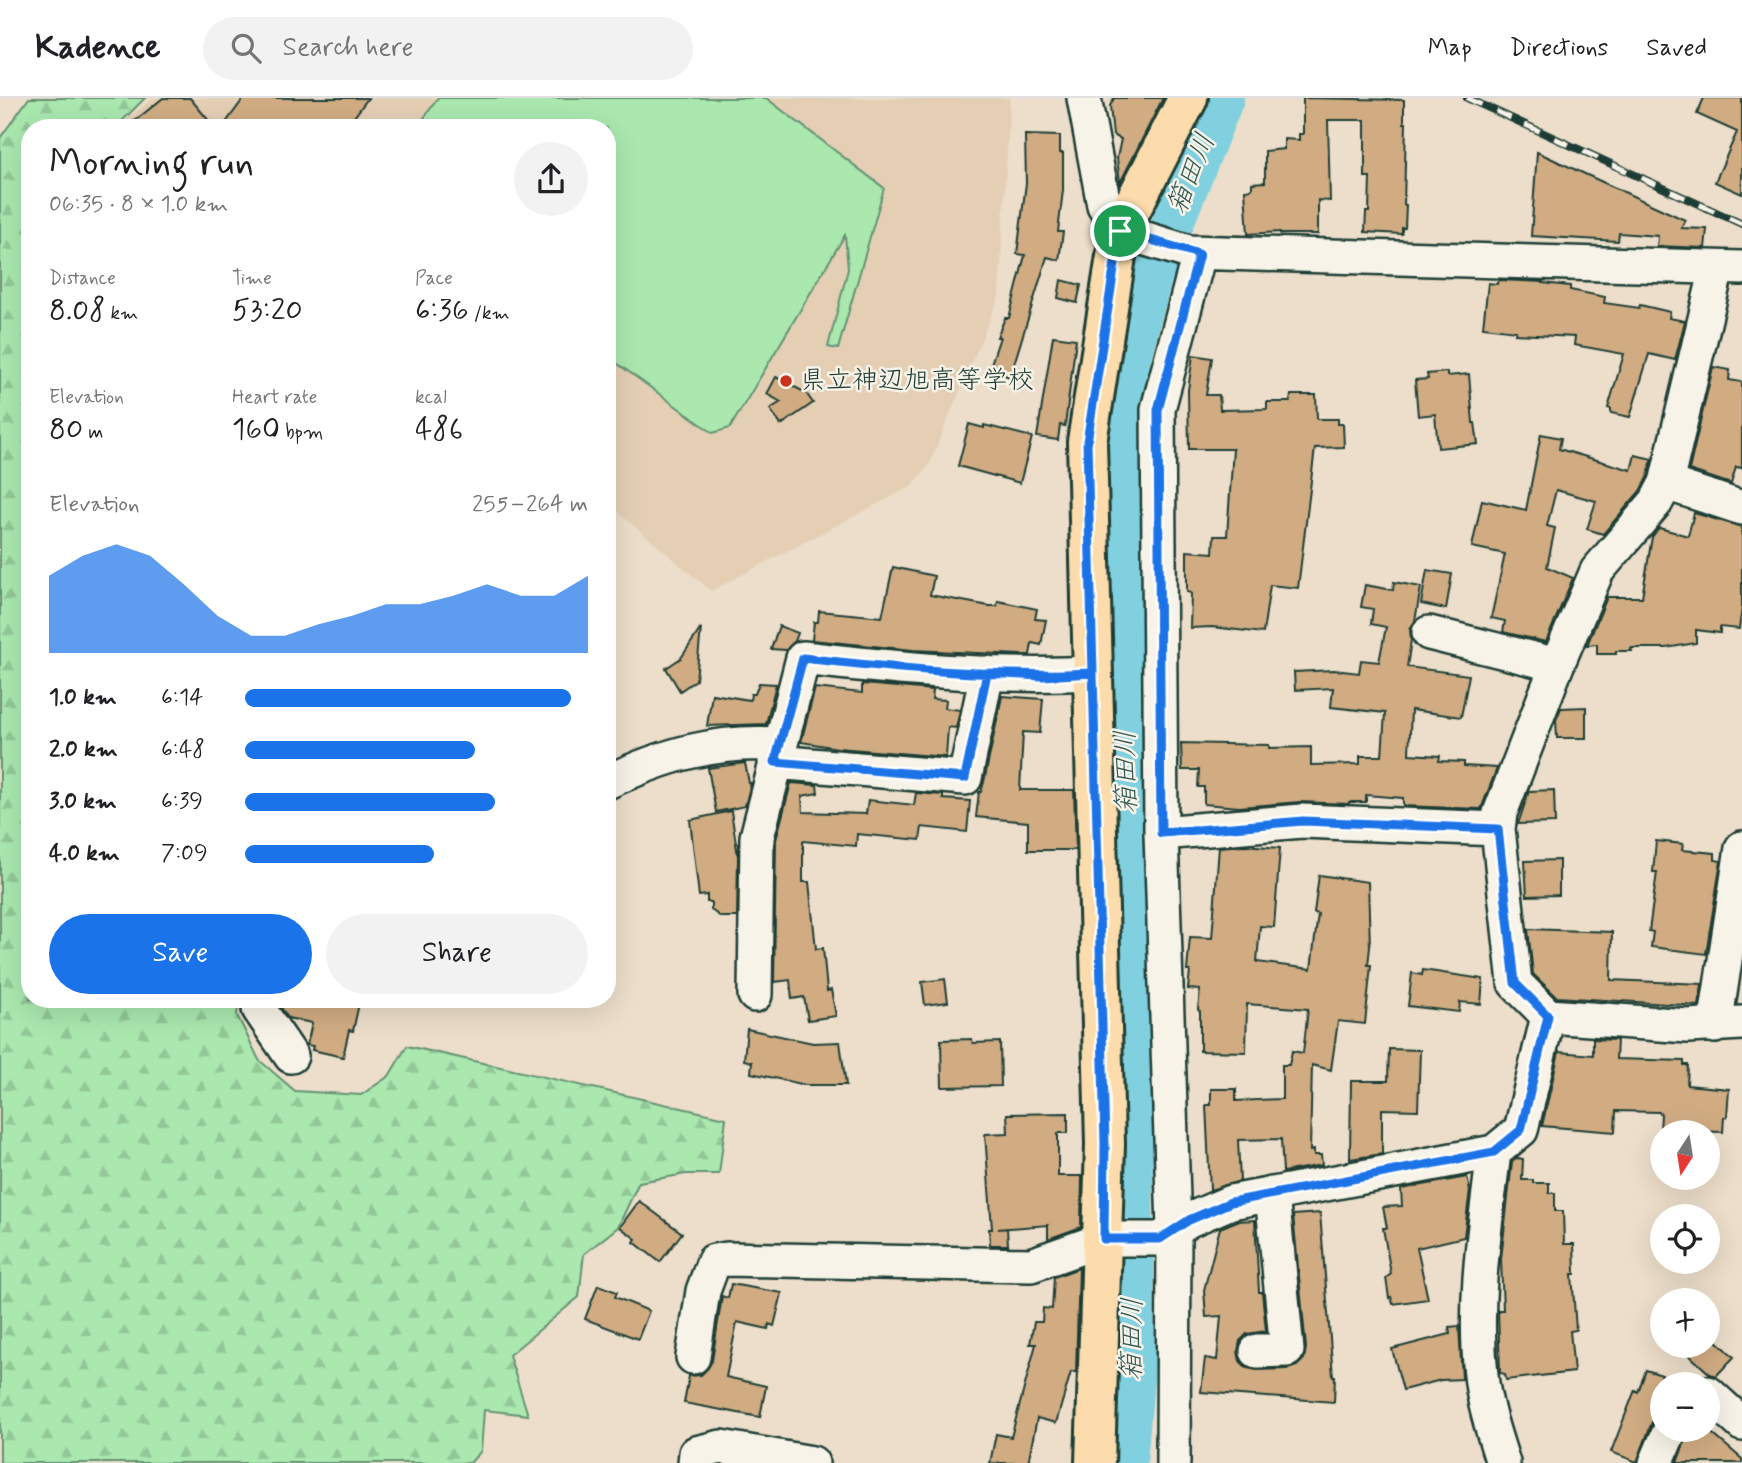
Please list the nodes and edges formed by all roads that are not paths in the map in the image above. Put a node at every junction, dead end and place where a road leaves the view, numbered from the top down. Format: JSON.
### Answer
{"nodes":[{"id":1,"x":1084,"y":98,"type":"edge"},
{"id":2,"x":1188,"y":98,"type":"edge"},
{"id":3,"x":1125,"y":233,"type":"junction"},
{"id":4,"x":1194,"y":253,"type":"junction"},
{"id":5,"x":1729,"y":268,"type":"edge"},
{"id":6,"x":1666,"y":483,"type":"junction"},
{"id":7,"x":1742,"y":508,"type":"edge"},
{"id":8,"x":1429,"y":633,"type":"dead end"},
{"id":9,"x":1557,"y":665,"type":"junction"},
{"id":10,"x":987,"y":673,"type":"junction"},
{"id":11,"x":1093,"y":673,"type":"junction"},
{"id":12,"x":777,"y":753,"type":"junction"},
{"id":13,"x":616,"y":778,"type":"edge"},
{"id":14,"x":1498,"y":829,"type":"junction"},
{"id":15,"x":1161,"y":833,"type":"junction"},
{"id":16,"x":1742,"y":848,"type":"edge"},
{"id":17,"x":755,"y":995,"type":"dead end"},
{"id":18,"x":259,"y":1008,"type":"edge"},
{"id":19,"x":1548,"y":1016,"type":"junction"},
{"id":20,"x":1728,"y":1025,"type":"edge"},
{"id":21,"x":291,"y":1056,"type":"dead end"},
{"id":22,"x":1494,"y":1152,"type":"junction"},
{"id":23,"x":1272,"y":1194,"type":"junction"},
{"id":24,"x":1167,"y":1234,"type":"junction"},
{"id":25,"x":1108,"y":1239,"type":"junction"},
{"id":26,"x":1257,"y":1351,"type":"dead end"},
{"id":27,"x":692,"y":1357,"type":"dead end"},
{"id":28,"x":1720,"y":1404,"type":"edge"},
{"id":29,"x":1742,"y":1424,"type":"edge"},
{"id":30,"x":1665,"y":1442,"type":"edge"},
{"id":31,"x":695,"y":1463,"type":"edge"},
{"id":32,"x":812,"y":1463,"type":"edge"},
{"id":33,"x":1095,"y":1463,"type":"edge"},
{"id":34,"x":1173,"y":1463,"type":"edge"},
{"id":35,"x":1503,"y":1463,"type":"edge"},
{"id":36,"x":1656,"y":1463,"type":"edge"}],
"edges":[{"from":1,"to":3,"type":"street"},
{"from":2,"to":3,"type":"main road"},
{"from":3,"to":4,"type":"street"},
{"from":3,"to":11,"type":"main road"},
{"from":4,"to":5,"type":"street"},
{"from":4,"to":15,"type":"street"},
{"from":5,"to":6,"type":"street"},
{"from":6,"to":7,"type":"street"},
{"from":6,"to":9,"type":"street"},
{"from":8,"to":9,"type":"street"},
{"from":9,"to":14,"type":"street"},
{"from":10,"to":11,"type":"street"},
{"from":10,"to":12,"type":"street"},
{"from":10,"to":12,"type":"street"},
{"from":11,"to":25,"type":"main road"},
{"from":12,"to":13,"type":"street"},
{"from":12,"to":17,"type":"street"},
{"from":14,"to":15,"type":"street"},
{"from":14,"to":19,"type":"street"},
{"from":15,"to":24,"type":"street"},
{"from":16,"to":20,"type":"street"},
{"from":18,"to":21,"type":"street"},
{"from":19,"to":20,"type":"street"},
{"from":19,"to":22,"type":"street"},
{"from":22,"to":23,"type":"street"},
{"from":22,"to":35,"type":"street"},
{"from":23,"to":24,"type":"street"},
{"from":23,"to":26,"type":"street"},
{"from":24,"to":25,"type":"street"},
{"from":24,"to":34,"type":"street"},
{"from":25,"to":27,"type":"street"},
{"from":25,"to":33,"type":"main road"},
{"from":28,"to":29,"type":"street"},
{"from":30,"to":36,"type":"street"},
{"from":31,"to":32,"type":"street"}]}
